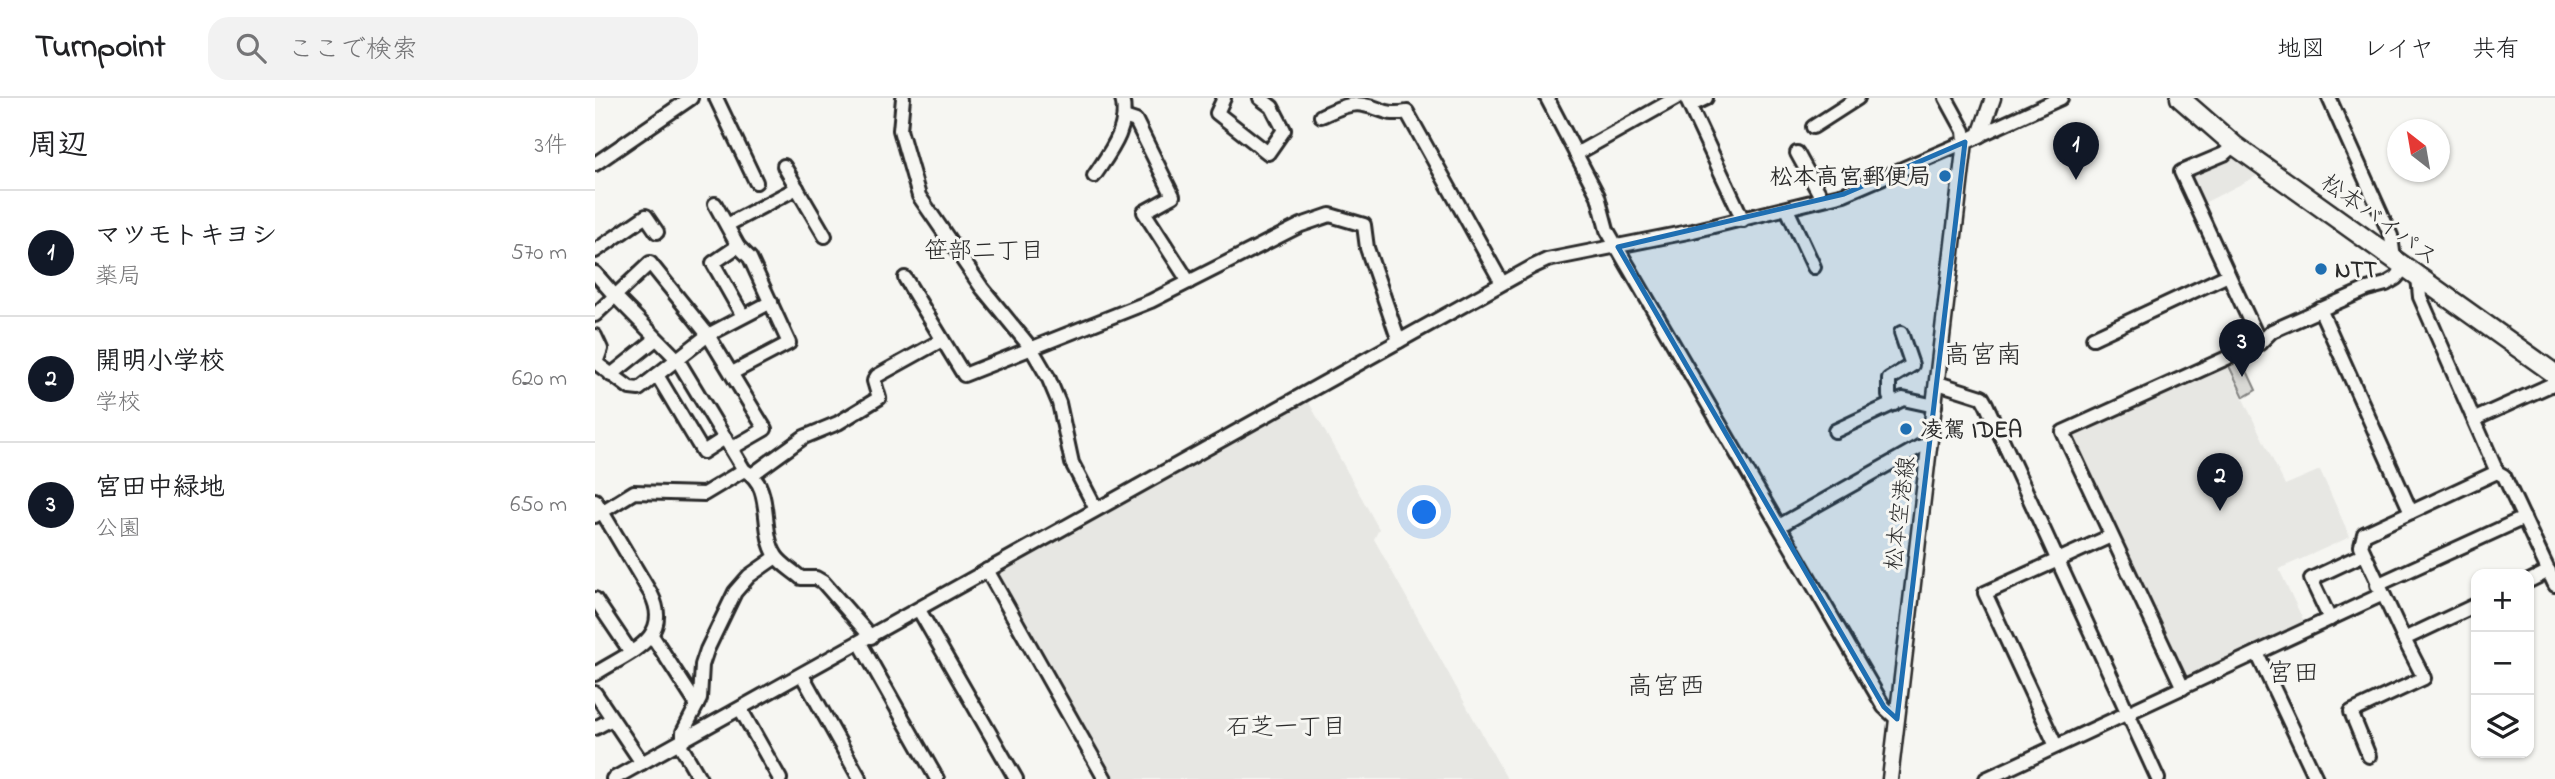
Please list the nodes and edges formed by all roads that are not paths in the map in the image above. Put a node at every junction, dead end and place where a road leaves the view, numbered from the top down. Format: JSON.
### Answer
{"nodes":[{"id":1,"x":691,"y":98,"type":"edge"},
{"id":2,"x":716,"y":98,"type":"edge"},
{"id":3,"x":903,"y":98,"type":"edge"},
{"id":4,"x":1122,"y":98,"type":"edge"},
{"id":5,"x":1224,"y":98,"type":"edge"},
{"id":6,"x":1260,"y":98,"type":"edge"},
{"id":7,"x":1547,"y":98,"type":"edge"},
{"id":8,"x":1676,"y":98,"type":"edge"},
{"id":9,"x":1706,"y":98,"type":"edge"},
{"id":10,"x":1859,"y":98,"type":"edge"},
{"id":11,"x":1946,"y":98,"type":"edge"},
{"id":12,"x":1993,"y":98,"type":"edge"},
{"id":13,"x":2061,"y":98,"type":"edge"},
{"id":14,"x":2181,"y":98,"type":"edge"},
{"id":15,"x":2329,"y":98,"type":"edge"},
{"id":16,"x":1689,"y":102,"type":"edge"},
{"id":17,"x":1275,"y":104,"type":"edge"},
{"id":18,"x":1321,"y":116,"type":"dead end"},
{"id":19,"x":1124,"y":117,"type":"junction"},
{"id":20,"x":1813,"y":127,"type":"dead end"},
{"id":21,"x":1980,"y":135,"type":"junction"},
{"id":22,"x":1965,"y":142,"type":"junction"},
{"id":23,"x":2234,"y":145,"type":"junction"},
{"id":24,"x":1576,"y":153,"type":"junction"},
{"id":25,"x":1797,"y":153,"type":"dead end"},
{"id":26,"x":595,"y":164,"type":"edge"},
{"id":27,"x":785,"y":166,"type":"dead end"},
{"id":28,"x":1094,"y":176,"type":"dead end"},
{"id":29,"x":756,"y":182,"type":"dead end"},
{"id":30,"x":797,"y":188,"type":"junction"},
{"id":31,"x":1819,"y":193,"type":"dead end"},
{"id":32,"x":716,"y":204,"type":"dead end"},
{"id":33,"x":1787,"y":209,"type":"junction"},
{"id":34,"x":1744,"y":220,"type":"junction"},
{"id":35,"x":727,"y":225,"type":"junction"},
{"id":36,"x":657,"y":232,"type":"dead end"},
{"id":37,"x":825,"y":236,"type":"dead end"},
{"id":38,"x":738,"y":246,"type":"junction"},
{"id":39,"x":1618,"y":247,"type":"junction"},
{"id":40,"x":595,"y":251,"type":"edge"},
{"id":41,"x":1814,"y":267,"type":"dead end"},
{"id":42,"x":2406,"y":267,"type":"junction"},
{"id":43,"x":595,"y":272,"type":"edge"},
{"id":44,"x":2228,"y":275,"type":"junction"},
{"id":45,"x":905,"y":278,"type":"dead end"},
{"id":46,"x":1189,"y":282,"type":"junction"},
{"id":47,"x":1502,"y":283,"type":"junction"},
{"id":48,"x":614,"y":296,"type":"junction"},
{"id":49,"x":771,"y":302,"type":"junction"},
{"id":50,"x":2320,"y":309,"type":"junction"},
{"id":51,"x":595,"y":315,"type":"edge"},
{"id":52,"x":743,"y":316,"type":"junction"},
{"id":53,"x":1901,"y":333,"type":"dead end"},
{"id":54,"x":708,"y":335,"type":"junction"},
{"id":55,"x":595,"y":336,"type":"edge"},
{"id":56,"x":2092,"y":338,"type":"dead end"},
{"id":57,"x":656,"y":339,"type":"junction"},
{"id":58,"x":942,"y":340,"type":"junction"},
{"id":59,"x":1399,"y":341,"type":"junction"},
{"id":60,"x":2260,"y":343,"type":"junction"},
{"id":61,"x":1031,"y":348,"type":"junction"},
{"id":62,"x":677,"y":359,"type":"junction"},
{"id":63,"x":732,"y":373,"type":"junction"},
{"id":64,"x":2555,"y":374,"type":"edge"},
{"id":65,"x":611,"y":375,"type":"junction"},
{"id":66,"x":657,"y":375,"type":"junction"},
{"id":67,"x":1938,"y":383,"type":"junction"},
{"id":68,"x":2555,"y":383,"type":"edge"},
{"id":69,"x":1894,"y":404,"type":"junction"},
{"id":70,"x":1935,"y":406,"type":"junction"},
{"id":71,"x":2475,"y":419,"type":"junction"},
{"id":72,"x":1835,"y":431,"type":"dead end"},
{"id":73,"x":728,"y":443,"type":"junction"},
{"id":74,"x":1930,"y":444,"type":"junction"},
{"id":75,"x":749,"y":472,"type":"junction"},
{"id":76,"x":2497,"y":472,"type":"junction"},
{"id":77,"x":598,"y":509,"type":"edge"},
{"id":78,"x":1096,"y":509,"type":"junction"},
{"id":79,"x":2411,"y":512,"type":"junction"},
{"id":80,"x":2524,"y":518,"type":"junction"},
{"id":81,"x":1779,"y":526,"type":"junction"},
{"id":82,"x":2111,"y":536,"type":"junction"},
{"id":83,"x":2362,"y":555,"type":"junction"},
{"id":84,"x":776,"y":556,"type":"junction"},
{"id":85,"x":2056,"y":560,"type":"junction"},
{"id":86,"x":987,"y":569,"type":"junction"},
{"id":87,"x":2549,"y":572,"type":"junction"},
{"id":88,"x":2534,"y":579,"type":"edge"},
{"id":89,"x":2555,"y":585,"type":"edge"},
{"id":90,"x":2379,"y":590,"type":"junction"},
{"id":91,"x":595,"y":599,"type":"edge"},
{"id":92,"x":2471,"y":607,"type":"edge"},
{"id":93,"x":919,"y":610,"type":"junction"},
{"id":94,"x":2330,"y":619,"type":"junction"},
{"id":95,"x":653,"y":637,"type":"junction"},
{"id":96,"x":2404,"y":639,"type":"junction"},
{"id":97,"x":866,"y":640,"type":"junction"},
{"id":98,"x":630,"y":651,"type":"junction"},
{"id":99,"x":2257,"y":653,"type":"junction"},
{"id":100,"x":595,"y":674,"type":"edge"},
{"id":101,"x":802,"y":675,"type":"junction"},
{"id":102,"x":2183,"y":688,"type":"junction"},
{"id":103,"x":595,"y":693,"type":"edge"},
{"id":104,"x":697,"y":705,"type":"junction"},
{"id":105,"x":740,"y":710,"type":"junction"},
{"id":106,"x":2129,"y":713,"type":"junction"},
{"id":107,"x":612,"y":719,"type":"junction"},
{"id":108,"x":1897,"y":719,"type":"junction"},
{"id":109,"x":595,"y":728,"type":"edge"},
{"id":110,"x":681,"y":742,"type":"junction"},
{"id":111,"x":2056,"y":746,"type":"junction"},
{"id":112,"x":2369,"y":756,"type":"dead end"},
{"id":113,"x":642,"y":763,"type":"junction"},
{"id":114,"x":618,"y":778,"type":"edge"},
{"id":115,"x":700,"y":779,"type":"edge"},
{"id":116,"x":780,"y":779,"type":"edge"},
{"id":117,"x":860,"y":779,"type":"edge"},
{"id":118,"x":937,"y":779,"type":"edge"},
{"id":119,"x":1016,"y":779,"type":"edge"},
{"id":120,"x":1105,"y":779,"type":"edge"},
{"id":121,"x":1890,"y":779,"type":"edge"},
{"id":122,"x":1986,"y":779,"type":"edge"},
{"id":123,"x":2158,"y":779,"type":"edge"},
{"id":124,"x":2313,"y":779,"type":"edge"}],
"edges":[{"from":1,"to":26,"type":"street"},
{"from":2,"to":29,"type":"street"},
{"from":3,"to":61,"type":"street"},
{"from":4,"to":19,"type":"street"},
{"from":5,"to":17,"type":"street"},
{"from":6,"to":17,"type":"street"},
{"from":7,"to":24,"type":"street"},
{"from":8,"to":24,"type":"street"},
{"from":9,"to":16,"type":"street"},
{"from":10,"to":20,"type":"street"},
{"from":11,"to":22,"type":"street"},
{"from":12,"to":21,"type":"main road"},
{"from":13,"to":21,"type":"street"},
{"from":14,"to":23,"type":"highway","name":"松本バイパス"},
{"from":15,"to":42,"type":"street"},
{"from":16,"to":34,"type":"street"},
{"from":18,"to":47,"type":"street"},
{"from":19,"to":28,"type":"street"},
{"from":19,"to":46,"type":"street"},
{"from":21,"to":22,"type":"main road"},
{"from":22,"to":33,"type":"street"},
{"from":22,"to":67,"type":"main road","name":"松本空港線"},
{"from":23,"to":42,"type":"highway","name":"松本バイパス"},
{"from":23,"to":44,"type":"street"},
{"from":24,"to":39,"type":"street"},
{"from":25,"to":31,"type":"street"},
{"from":27,"to":30,"type":"street"},
{"from":30,"to":35,"type":"street"},
{"from":30,"to":37,"type":"street"},
{"from":32,"to":35,"type":"street"},
{"from":33,"to":34,"type":"street"},
{"from":33,"to":41,"type":"street"},
{"from":34,"to":39,"type":"street"},
{"from":35,"to":38,"type":"street"},
{"from":36,"to":40,"type":"street"},
{"from":38,"to":49,"type":"street"},
{"from":38,"to":52,"type":"street"},
{"from":39,"to":47,"type":"street"},
{"from":39,"to":81,"type":"street"},
{"from":42,"to":50,"type":"street"},
{"from":42,"to":64,"type":"highway","name":"松本バイパス"},
{"from":42,"to":71,"type":"street"},
{"from":43,"to":48,"type":"street"},
{"from":44,"to":56,"type":"street"},
{"from":44,"to":60,"type":"street"},
{"from":45,"to":58,"type":"street"},
{"from":46,"to":59,"type":"street"},
{"from":46,"to":61,"type":"street"},
{"from":47,"to":59,"type":"street"},
{"from":48,"to":51,"type":"street"},
{"from":48,"to":54,"type":"street"},
{"from":48,"to":57,"type":"street"},
{"from":49,"to":52,"type":"street"},
{"from":49,"to":63,"type":"street"},
{"from":50,"to":60,"type":"street"},
{"from":50,"to":79,"type":"street"},
{"from":52,"to":54,"type":"street"},
{"from":53,"to":69,"type":"street"},
{"from":54,"to":62,"type":"street"},
{"from":54,"to":63,"type":"street"},
{"from":55,"to":65,"type":"street"},
{"from":57,"to":62,"type":"street"},
{"from":57,"to":65,"type":"street"},
{"from":58,"to":61,"type":"street"},
{"from":58,"to":75,"type":"street"},
{"from":59,"to":78,"type":"street"},
{"from":60,"to":82,"type":"street"},
{"from":61,"to":78,"type":"street"},
{"from":62,"to":66,"type":"street"},
{"from":62,"to":73,"type":"street"},
{"from":63,"to":73,"type":"street"},
{"from":65,"to":66,"type":"street"},
{"from":66,"to":73,"type":"street"},
{"from":67,"to":70,"type":"main road","name":"松本空港線"},
{"from":67,"to":85,"type":"street"},
{"from":68,"to":71,"type":"street"},
{"from":69,"to":70,"type":"street"},
{"from":69,"to":72,"type":"street"},
{"from":70,"to":74,"type":"main road","name":"松本空港線"},
{"from":71,"to":76,"type":"street"},
{"from":73,"to":75,"type":"street"},
{"from":74,"to":81,"type":"street"},
{"from":74,"to":108,"type":"main road","name":"松本空港線"},
{"from":75,"to":77,"type":"street"},
{"from":75,"to":84,"type":"street"},
{"from":76,"to":79,"type":"street"},
{"from":76,"to":80,"type":"street"},
{"from":77,"to":95,"type":"street"},
{"from":78,"to":86,"type":"street"},
{"from":79,"to":83,"type":"street"},
{"from":80,"to":87,"type":"street"},
{"from":80,"to":90,"type":"street"},
{"from":81,"to":108,"type":"street"},
{"from":82,"to":85,"type":"street"},
{"from":82,"to":102,"type":"street"},
{"from":83,"to":90,"type":"street"},
{"from":83,"to":94,"type":"street"},
{"from":84,"to":97,"type":"street"},
{"from":84,"to":104,"type":"street"},
{"from":85,"to":106,"type":"street"},
{"from":85,"to":111,"type":"street"},
{"from":86,"to":93,"type":"street"},
{"from":86,"to":120,"type":"street"},
{"from":87,"to":88,"type":"street"},
{"from":87,"to":89,"type":"street"},
{"from":90,"to":94,"type":"street"},
{"from":90,"to":96,"type":"street"},
{"from":91,"to":98,"type":"street"},
{"from":92,"to":96,"type":"street"},
{"from":93,"to":97,"type":"street"},
{"from":93,"to":119,"type":"street"},
{"from":94,"to":99,"type":"street"},
{"from":95,"to":98,"type":"street"},
{"from":95,"to":104,"type":"street"},
{"from":96,"to":112,"type":"street"},
{"from":97,"to":101,"type":"street"},
{"from":97,"to":118,"type":"street"},
{"from":98,"to":100,"type":"street"},
{"from":99,"to":102,"type":"street"},
{"from":99,"to":124,"type":"street"},
{"from":101,"to":105,"type":"street"},
{"from":101,"to":117,"type":"street"},
{"from":102,"to":106,"type":"street"},
{"from":103,"to":107,"type":"street"},
{"from":104,"to":110,"type":"street"},
{"from":105,"to":110,"type":"street"},
{"from":105,"to":116,"type":"street"},
{"from":106,"to":111,"type":"street"},
{"from":106,"to":123,"type":"street"},
{"from":107,"to":109,"type":"street"},
{"from":107,"to":113,"type":"street"},
{"from":108,"to":121,"type":"main road","name":"松本空港線"},
{"from":110,"to":113,"type":"street"},
{"from":110,"to":115,"type":"street"},
{"from":111,"to":122,"type":"street"},
{"from":113,"to":114,"type":"street"}]}
